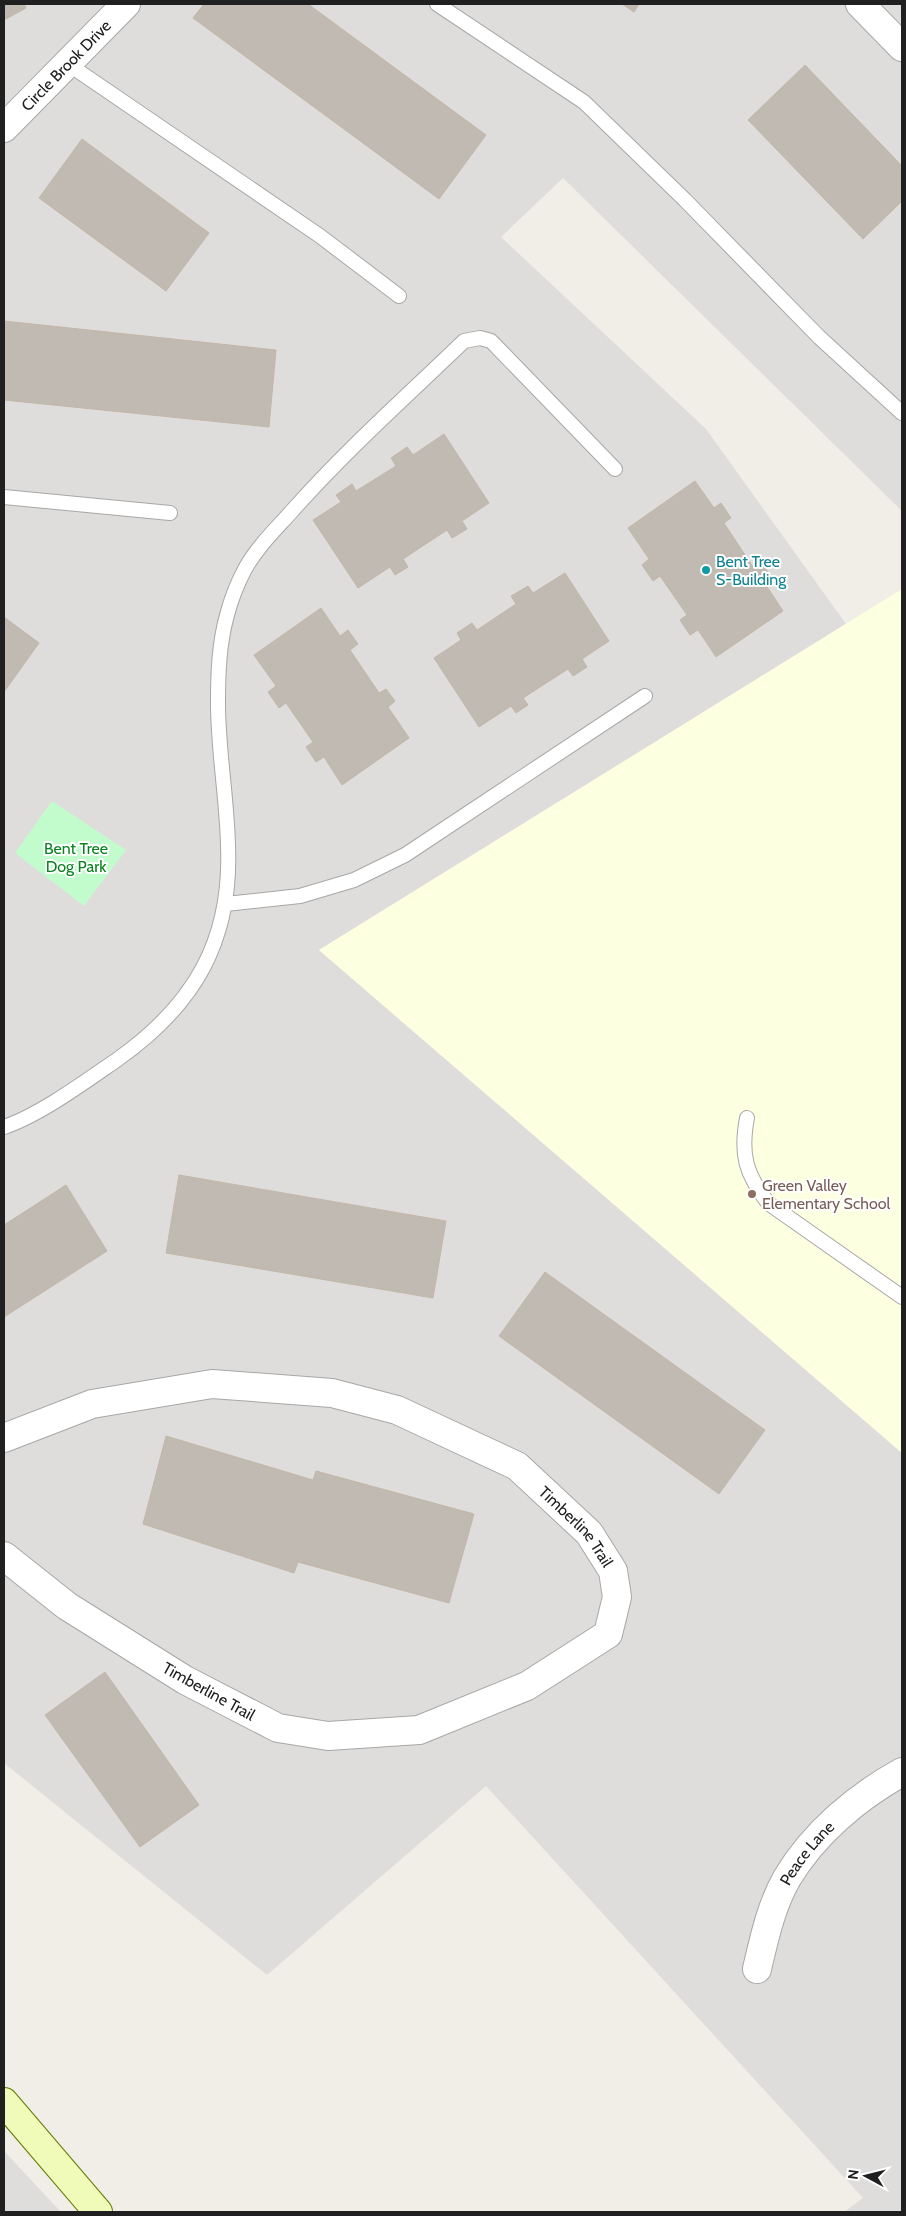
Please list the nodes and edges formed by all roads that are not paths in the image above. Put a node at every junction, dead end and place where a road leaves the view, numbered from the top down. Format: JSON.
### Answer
{"nodes":[{"id":1,"x":126,"y":4,"type":"edge"},
{"id":2,"x":437,"y":4,"type":"edge"},
{"id":3,"x":860,"y":4,"type":"edge"},
{"id":4,"x":902,"y":47,"type":"edge"},
{"id":5,"x":68,"y":64,"type":"junction"},
{"id":6,"x":4,"y":128,"type":"edge"},
{"id":7,"x":399,"y":296,"type":"dead end"},
{"id":8,"x":902,"y":413,"type":"edge"},
{"id":9,"x":615,"y":469,"type":"dead end"},
{"id":10,"x":4,"y":497,"type":"edge"},
{"id":11,"x":170,"y":513,"type":"dead end"},
{"id":12,"x":645,"y":696,"type":"dead end"},
{"id":13,"x":226,"y":904,"type":"junction"},
{"id":14,"x":747,"y":1118,"type":"dead end"},
{"id":15,"x":4,"y":1127,"type":"edge"},
{"id":16,"x":902,"y":1297,"type":"edge"},
{"id":17,"x":4,"y":1438,"type":"edge"},
{"id":18,"x":4,"y":1556,"type":"edge"},
{"id":19,"x":902,"y":1772,"type":"edge"},
{"id":20,"x":757,"y":1969,"type":"dead end"},
{"id":21,"x":4,"y":2102,"type":"edge"},
{"id":22,"x":98,"y":2212,"type":"edge"}],
"edges":[{"from":1,"to":5,"type":"street","name":"Circle Brook Drive"},
{"from":2,"to":8,"type":"lane"},
{"from":3,"to":4,"type":"street"},
{"from":5,"to":6,"type":"street","name":"Circle Brook Drive"},
{"from":5,"to":7,"type":"lane"},
{"from":9,"to":13,"type":"lane"},
{"from":10,"to":11,"type":"lane"},
{"from":12,"to":13,"type":"lane"},
{"from":13,"to":15,"type":"lane"},
{"from":14,"to":16,"type":"lane"},
{"from":17,"to":18,"type":"street","name":"Timberline Trail"},
{"from":19,"to":20,"type":"street","name":"Peace Lane"},
{"from":21,"to":22,"type":"main road"}]}
